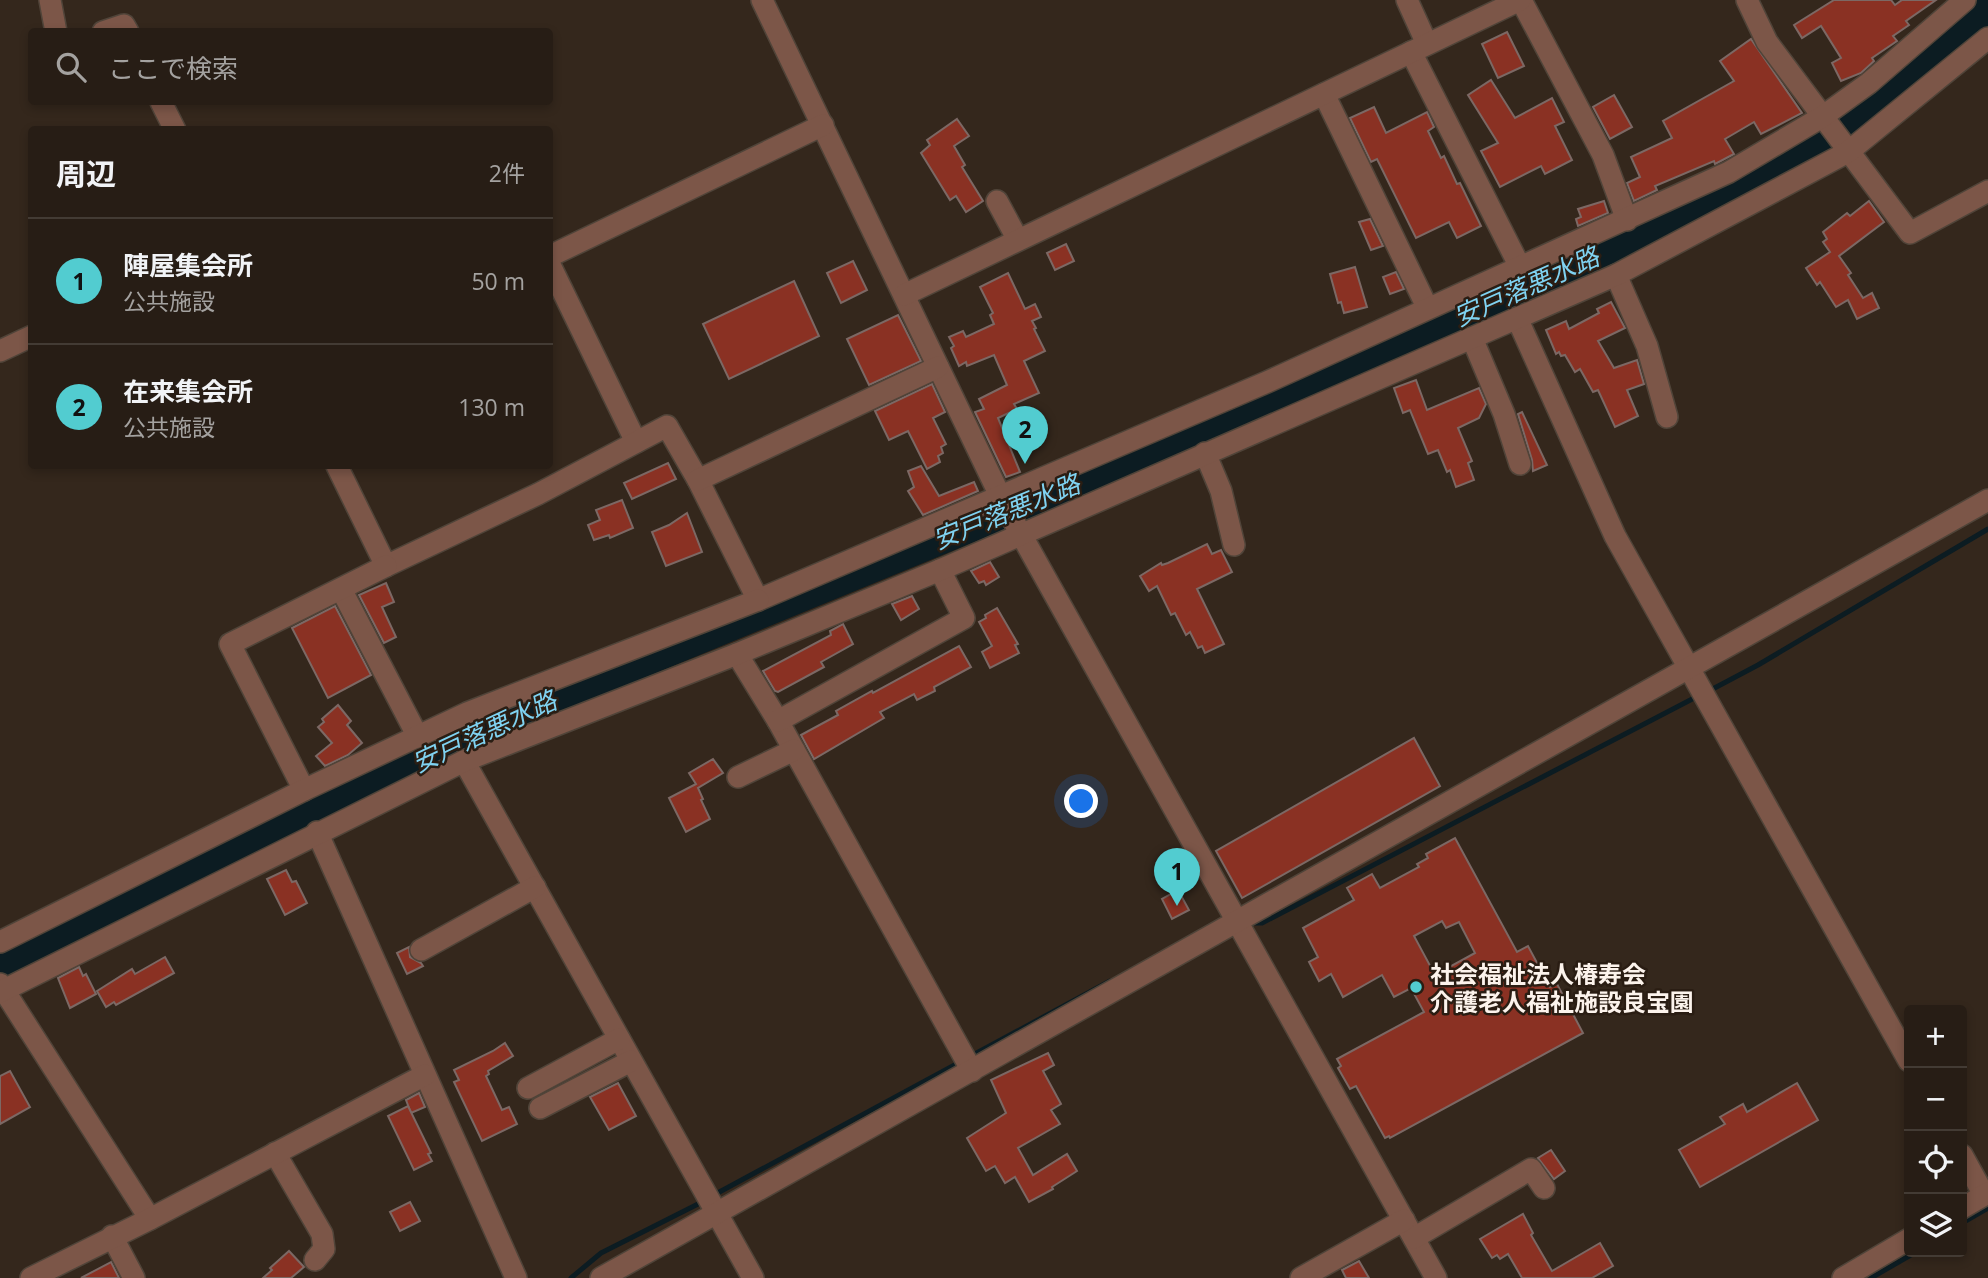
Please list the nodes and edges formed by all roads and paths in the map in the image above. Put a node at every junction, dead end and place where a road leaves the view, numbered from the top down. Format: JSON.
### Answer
{"nodes":[{"id":1,"x":50,"y":0,"type":"edge"},
{"id":2,"x":762,"y":0,"type":"edge"},
{"id":3,"x":1406,"y":0,"type":"edge"},
{"id":4,"x":1520,"y":0,"type":"edge"},
{"id":5,"x":1747,"y":0,"type":"edge"},
{"id":6,"x":1965,"y":0,"type":"edge"},
{"id":7,"x":55,"y":28,"type":"edge"},
{"id":8,"x":1988,"y":38,"type":"edge"},
{"id":9,"x":1419,"y":48,"type":"junction"},
{"id":10,"x":1324,"y":94,"type":"junction"},
{"id":11,"x":162,"y":105,"type":"edge"},
{"id":12,"x":1824,"y":119,"type":"junction"},
{"id":13,"x":823,"y":125,"type":"junction"},
{"id":14,"x":173,"y":126,"type":"edge"},
{"id":15,"x":1845,"y":148,"type":"junction"},
{"id":16,"x":1988,"y":191,"type":"edge"},
{"id":17,"x":997,"y":201,"type":"dead end"},
{"id":18,"x":1627,"y":220,"type":"junction"},
{"id":19,"x":1018,"y":240,"type":"junction"},
{"id":20,"x":553,"y":255,"type":"edge"},
{"id":21,"x":1520,"y":267,"type":"junction"},
{"id":22,"x":553,"y":271,"type":"edge"},
{"id":23,"x":1616,"y":275,"type":"junction"},
{"id":24,"x":904,"y":295,"type":"junction"},
{"id":25,"x":1427,"y":307,"type":"junction"},
{"id":26,"x":1517,"y":318,"type":"junction"},
{"id":27,"x":28,"y":338,"type":"edge"},
{"id":28,"x":1472,"y":338,"type":"junction"},
{"id":29,"x":0,"y":351,"type":"edge"},
{"id":30,"x":938,"y":367,"type":"junction"},
{"id":31,"x":1667,"y":417,"type":"dead end"},
{"id":32,"x":636,"y":442,"type":"junction"},
{"id":33,"x":1205,"y":453,"type":"junction"},
{"id":34,"x":1520,"y":464,"type":"dead end"},
{"id":35,"x":338,"y":469,"type":"edge"},
{"id":36,"x":698,"y":480,"type":"junction"},
{"id":37,"x":1001,"y":499,"type":"junction"},
{"id":38,"x":1988,"y":500,"type":"edge"},
{"id":39,"x":1018,"y":529,"type":"junction"},
{"id":40,"x":1234,"y":545,"type":"dead end"},
{"id":41,"x":386,"y":566,"type":"junction"},
{"id":42,"x":940,"y":570,"type":"junction"},
{"id":43,"x":341,"y":589,"type":"junction"},
{"id":44,"x":758,"y":600,"type":"junction"},
{"id":45,"x":737,"y":654,"type":"junction"},
{"id":46,"x":1689,"y":668,"type":"junction"},
{"id":47,"x":778,"y":721,"type":"junction"},
{"id":48,"x":418,"y":737,"type":"junction"},
{"id":49,"x":794,"y":750,"type":"junction"},
{"id":50,"x":464,"y":761,"type":"junction"},
{"id":51,"x":738,"y":777,"type":"dead end"},
{"id":52,"x":304,"y":790,"type":"junction"},
{"id":53,"x":317,"y":832,"type":"junction"},
{"id":54,"x":535,"y":887,"type":"junction"},
{"id":55,"x":1237,"y":920,"type":"junction"},
{"id":56,"x":0,"y":942,"type":"edge"},
{"id":57,"x":421,"y":950,"type":"dead end"},
{"id":58,"x":1,"y":988,"type":"edge"},
{"id":59,"x":619,"y":1039,"type":"junction"},
{"id":60,"x":1904,"y":1052,"type":"edge"},
{"id":61,"x":631,"y":1061,"type":"junction"},
{"id":62,"x":972,"y":1071,"type":"junction"},
{"id":63,"x":425,"y":1075,"type":"junction"},
{"id":64,"x":528,"y":1087,"type":"dead end"},
{"id":65,"x":540,"y":1108,"type":"dead end"},
{"id":66,"x":275,"y":1153,"type":"junction"},
{"id":67,"x":1967,"y":1163,"type":"edge"},
{"id":68,"x":1544,"y":1188,"type":"dead end"},
{"id":69,"x":1986,"y":1194,"type":"edge"},
{"id":70,"x":1967,"y":1205,"type":"edge"},
{"id":71,"x":716,"y":1212,"type":"junction"},
{"id":72,"x":150,"y":1219,"type":"junction"},
{"id":73,"x":1409,"y":1229,"type":"junction"},
{"id":74,"x":112,"y":1236,"type":"junction"},
{"id":75,"x":1904,"y":1242,"type":"edge"},
{"id":76,"x":315,"y":1260,"type":"dead end"},
{"id":77,"x":31,"y":1278,"type":"edge"},
{"id":78,"x":134,"y":1278,"type":"edge"},
{"id":79,"x":516,"y":1278,"type":"edge"},
{"id":80,"x":601,"y":1278,"type":"edge"},
{"id":81,"x":753,"y":1278,"type":"edge"},
{"id":82,"x":1301,"y":1278,"type":"edge"},
{"id":83,"x":1436,"y":1278,"type":"edge"},
{"id":84,"x":1843,"y":1278,"type":"edge"}],
"edges":[{"from":1,"to":7,"type":"street"},
{"from":2,"to":13,"type":"street"},
{"from":3,"to":9,"type":"street"},
{"from":4,"to":9,"type":"street"},
{"from":4,"to":18,"type":"street"},
{"from":5,"to":12,"type":"street"},
{"from":6,"to":12,"type":"street"},
{"from":8,"to":15,"type":"street"},
{"from":9,"to":10,"type":"street"},
{"from":9,"to":21,"type":"street"},
{"from":10,"to":19,"type":"street"},
{"from":10,"to":25,"type":"street"},
{"from":11,"to":14,"type":"street"},
{"from":12,"to":15,"type":"street"},
{"from":12,"to":18,"type":"street"},
{"from":13,"to":20,"type":"street"},
{"from":13,"to":24,"type":"street"},
{"from":15,"to":16,"type":"street"},
{"from":15,"to":23,"type":"street"},
{"from":17,"to":19,"type":"street"},
{"from":18,"to":21,"type":"street"},
{"from":19,"to":24,"type":"street"},
{"from":21,"to":25,"type":"street"},
{"from":22,"to":32,"type":"street"},
{"from":23,"to":26,"type":"street"},
{"from":23,"to":31,"type":"street"},
{"from":24,"to":30,"type":"street"},
{"from":25,"to":37,"type":"street"},
{"from":26,"to":28,"type":"street"},
{"from":26,"to":46,"type":"street"},
{"from":27,"to":29,"type":"street"},
{"from":28,"to":33,"type":"street"},
{"from":28,"to":34,"type":"street"},
{"from":30,"to":36,"type":"street"},
{"from":30,"to":37,"type":"street"},
{"from":32,"to":36,"type":"street"},
{"from":32,"to":41,"type":"street"},
{"from":33,"to":39,"type":"street"},
{"from":33,"to":40,"type":"street"},
{"from":35,"to":41,"type":"street"},
{"from":36,"to":44,"type":"street"},
{"from":37,"to":39,"type":"street"},
{"from":37,"to":44,"type":"street"},
{"from":38,"to":46,"type":"street"},
{"from":39,"to":42,"type":"street"},
{"from":39,"to":55,"type":"street"},
{"from":41,"to":43,"type":"street"},
{"from":42,"to":45,"type":"street"},
{"from":42,"to":47,"type":"street"},
{"from":43,"to":48,"type":"street"},
{"from":43,"to":52,"type":"street"},
{"from":44,"to":48,"type":"street"},
{"from":45,"to":47,"type":"street"},
{"from":45,"to":50,"type":"street"},
{"from":46,"to":55,"type":"street"},
{"from":46,"to":60,"type":"street"},
{"from":47,"to":49,"type":"street"},
{"from":48,"to":52,"type":"street"},
{"from":49,"to":51,"type":"street"},
{"from":49,"to":62,"type":"street"},
{"from":50,"to":53,"type":"street"},
{"from":50,"to":54,"type":"street"},
{"from":52,"to":56,"type":"street"},
{"from":53,"to":58,"type":"street"},
{"from":53,"to":63,"type":"street"},
{"from":54,"to":57,"type":"street"},
{"from":54,"to":59,"type":"street"},
{"from":55,"to":62,"type":"street"},
{"from":55,"to":73,"type":"street"},
{"from":58,"to":72,"type":"street"},
{"from":59,"to":61,"type":"street"},
{"from":59,"to":64,"type":"street"},
{"from":61,"to":65,"type":"street"},
{"from":61,"to":71,"type":"street"},
{"from":62,"to":71,"type":"street"},
{"from":63,"to":66,"type":"street"},
{"from":63,"to":79,"type":"street"},
{"from":66,"to":72,"type":"street"},
{"from":66,"to":76,"type":"street"},
{"from":67,"to":69,"type":"street"},
{"from":68,"to":73,"type":"street"},
{"from":69,"to":70,"type":"street"},
{"from":71,"to":80,"type":"street"},
{"from":71,"to":81,"type":"street"},
{"from":72,"to":74,"type":"street"},
{"from":73,"to":82,"type":"street"},
{"from":73,"to":83,"type":"street"},
{"from":74,"to":77,"type":"street"},
{"from":74,"to":78,"type":"street"},
{"from":75,"to":84,"type":"street"}]}
